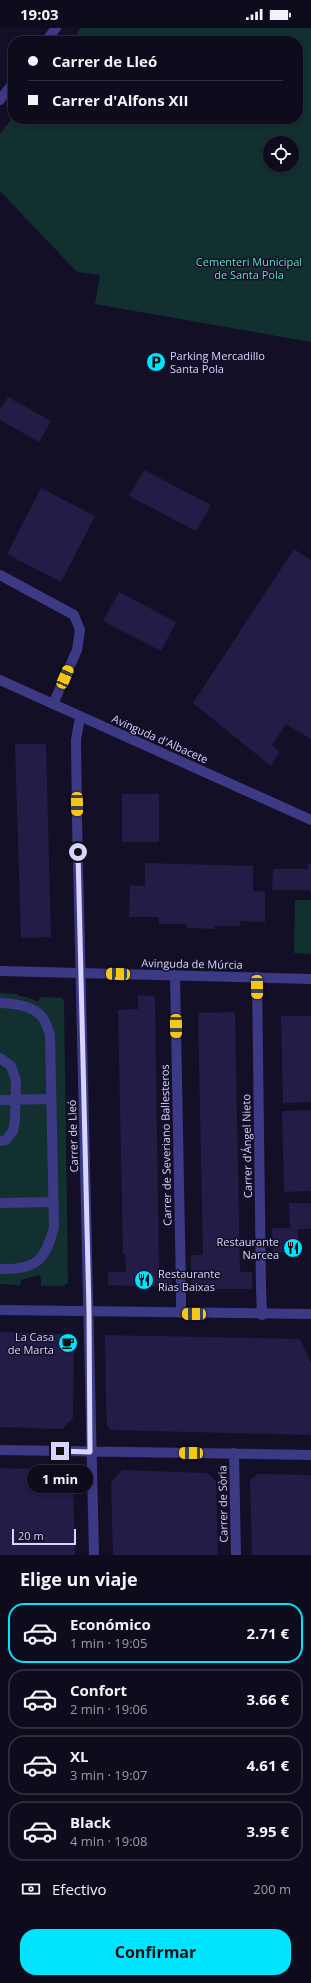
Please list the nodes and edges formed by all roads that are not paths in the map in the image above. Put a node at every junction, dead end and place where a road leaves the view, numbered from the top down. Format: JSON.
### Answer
{"nodes":[{"id":1,"x":56,"y":28,"type":"edge"},
{"id":2,"x":50,"y":36,"type":"edge"},
{"id":3,"x":8,"y":90,"type":"edge"},
{"id":4,"x":0,"y":100,"type":"edge"},
{"id":5,"x":0,"y":575,"type":"edge"},
{"id":6,"x":0,"y":680,"type":"edge"},
{"id":7,"x":53,"y":704,"type":"junction"},
{"id":8,"x":80,"y":717,"type":"junction"},
{"id":9,"x":311,"y":820,"type":"edge"},
{"id":10,"x":0,"y":971,"type":"edge"},
{"id":11,"x":80,"y":973,"type":"junction"},
{"id":12,"x":175,"y":975,"type":"junction"},
{"id":13,"x":257,"y":977,"type":"junction"},
{"id":14,"x":311,"y":979,"type":"edge"},
{"id":15,"x":0,"y":1004,"type":"edge"},
{"id":16,"x":0,"y":1058,"type":"edge"},
{"id":17,"x":51,"y":1099,"type":"junction"},
{"id":18,"x":0,"y":1100,"type":"edge"},
{"id":19,"x":16,"y":1100,"type":"junction"},
{"id":20,"x":0,"y":1141,"type":"edge"},
{"id":21,"x":53,"y":1202,"type":"junction"},
{"id":22,"x":0,"y":1203,"type":"edge"},
{"id":23,"x":0,"y":1269,"type":"edge"},
{"id":24,"x":0,"y":1310,"type":"edge"},
{"id":25,"x":89,"y":1311,"type":"junction"},
{"id":26,"x":181,"y":1313,"type":"junction"},
{"id":27,"x":311,"y":1314,"type":"edge"},
{"id":28,"x":262,"y":1315,"type":"junction"},
{"id":29,"x":0,"y":1450,"type":"edge"},
{"id":30,"x":90,"y":1452,"type":"junction"},
{"id":31,"x":234,"y":1453,"type":"junction"},
{"id":32,"x":311,"y":1456,"type":"edge"},
{"id":33,"x":94,"y":1555,"type":"edge"},
{"id":34,"x":236,"y":1555,"type":"edge"}],
"edges":[{"from":1,"to":2,"type":"street"},
{"from":3,"to":4,"type":"street"},
{"from":5,"to":7,"type":"street"},
{"from":6,"to":7,"type":"street","name":"Avinguda d'Albacete"},
{"from":7,"to":8,"type":"street","name":"Avinguda d'Albacete"},
{"from":8,"to":9,"type":"street","name":"Avinguda d'Albacete"},
{"from":8,"to":11,"type":"street","name":"Carrer de Lleó"},
{"from":10,"to":11,"type":"street","name":"Avinguda de Múrcia"},
{"from":11,"to":12,"type":"street","name":"Avinguda de Múrcia"},
{"from":11,"to":25,"type":"street","name":"Carrer de Lleó"},
{"from":12,"to":13,"type":"street","name":"Avinguda de Múrcia"},
{"from":12,"to":26,"type":"street","name":"Carrer de Severiano Ballesteros"},
{"from":13,"to":14,"type":"street","name":"Avinguda de Múrcia"},
{"from":13,"to":28,"type":"street","name":"Carrer d'Ángel Nieto"},
{"from":15,"to":17,"type":"street"},
{"from":16,"to":19,"type":"street"},
{"from":17,"to":19,"type":"street"},
{"from":17,"to":21,"type":"street"},
{"from":18,"to":19,"type":"street"},
{"from":19,"to":20,"type":"street"},
{"from":21,"to":22,"type":"street"},
{"from":21,"to":23,"type":"street"},
{"from":24,"to":25,"type":"street"},
{"from":25,"to":26,"type":"street"},
{"from":25,"to":30,"type":"street","name":"Carrer de Lleó"},
{"from":26,"to":28,"type":"street"},
{"from":27,"to":28,"type":"street"},
{"from":29,"to":30,"type":"street"},
{"from":30,"to":31,"type":"street"},
{"from":30,"to":33,"type":"street","name":"Carrer de Lleó"},
{"from":31,"to":32,"type":"street"},
{"from":31,"to":34,"type":"street","name":"Carrer de Sòria"}]}
